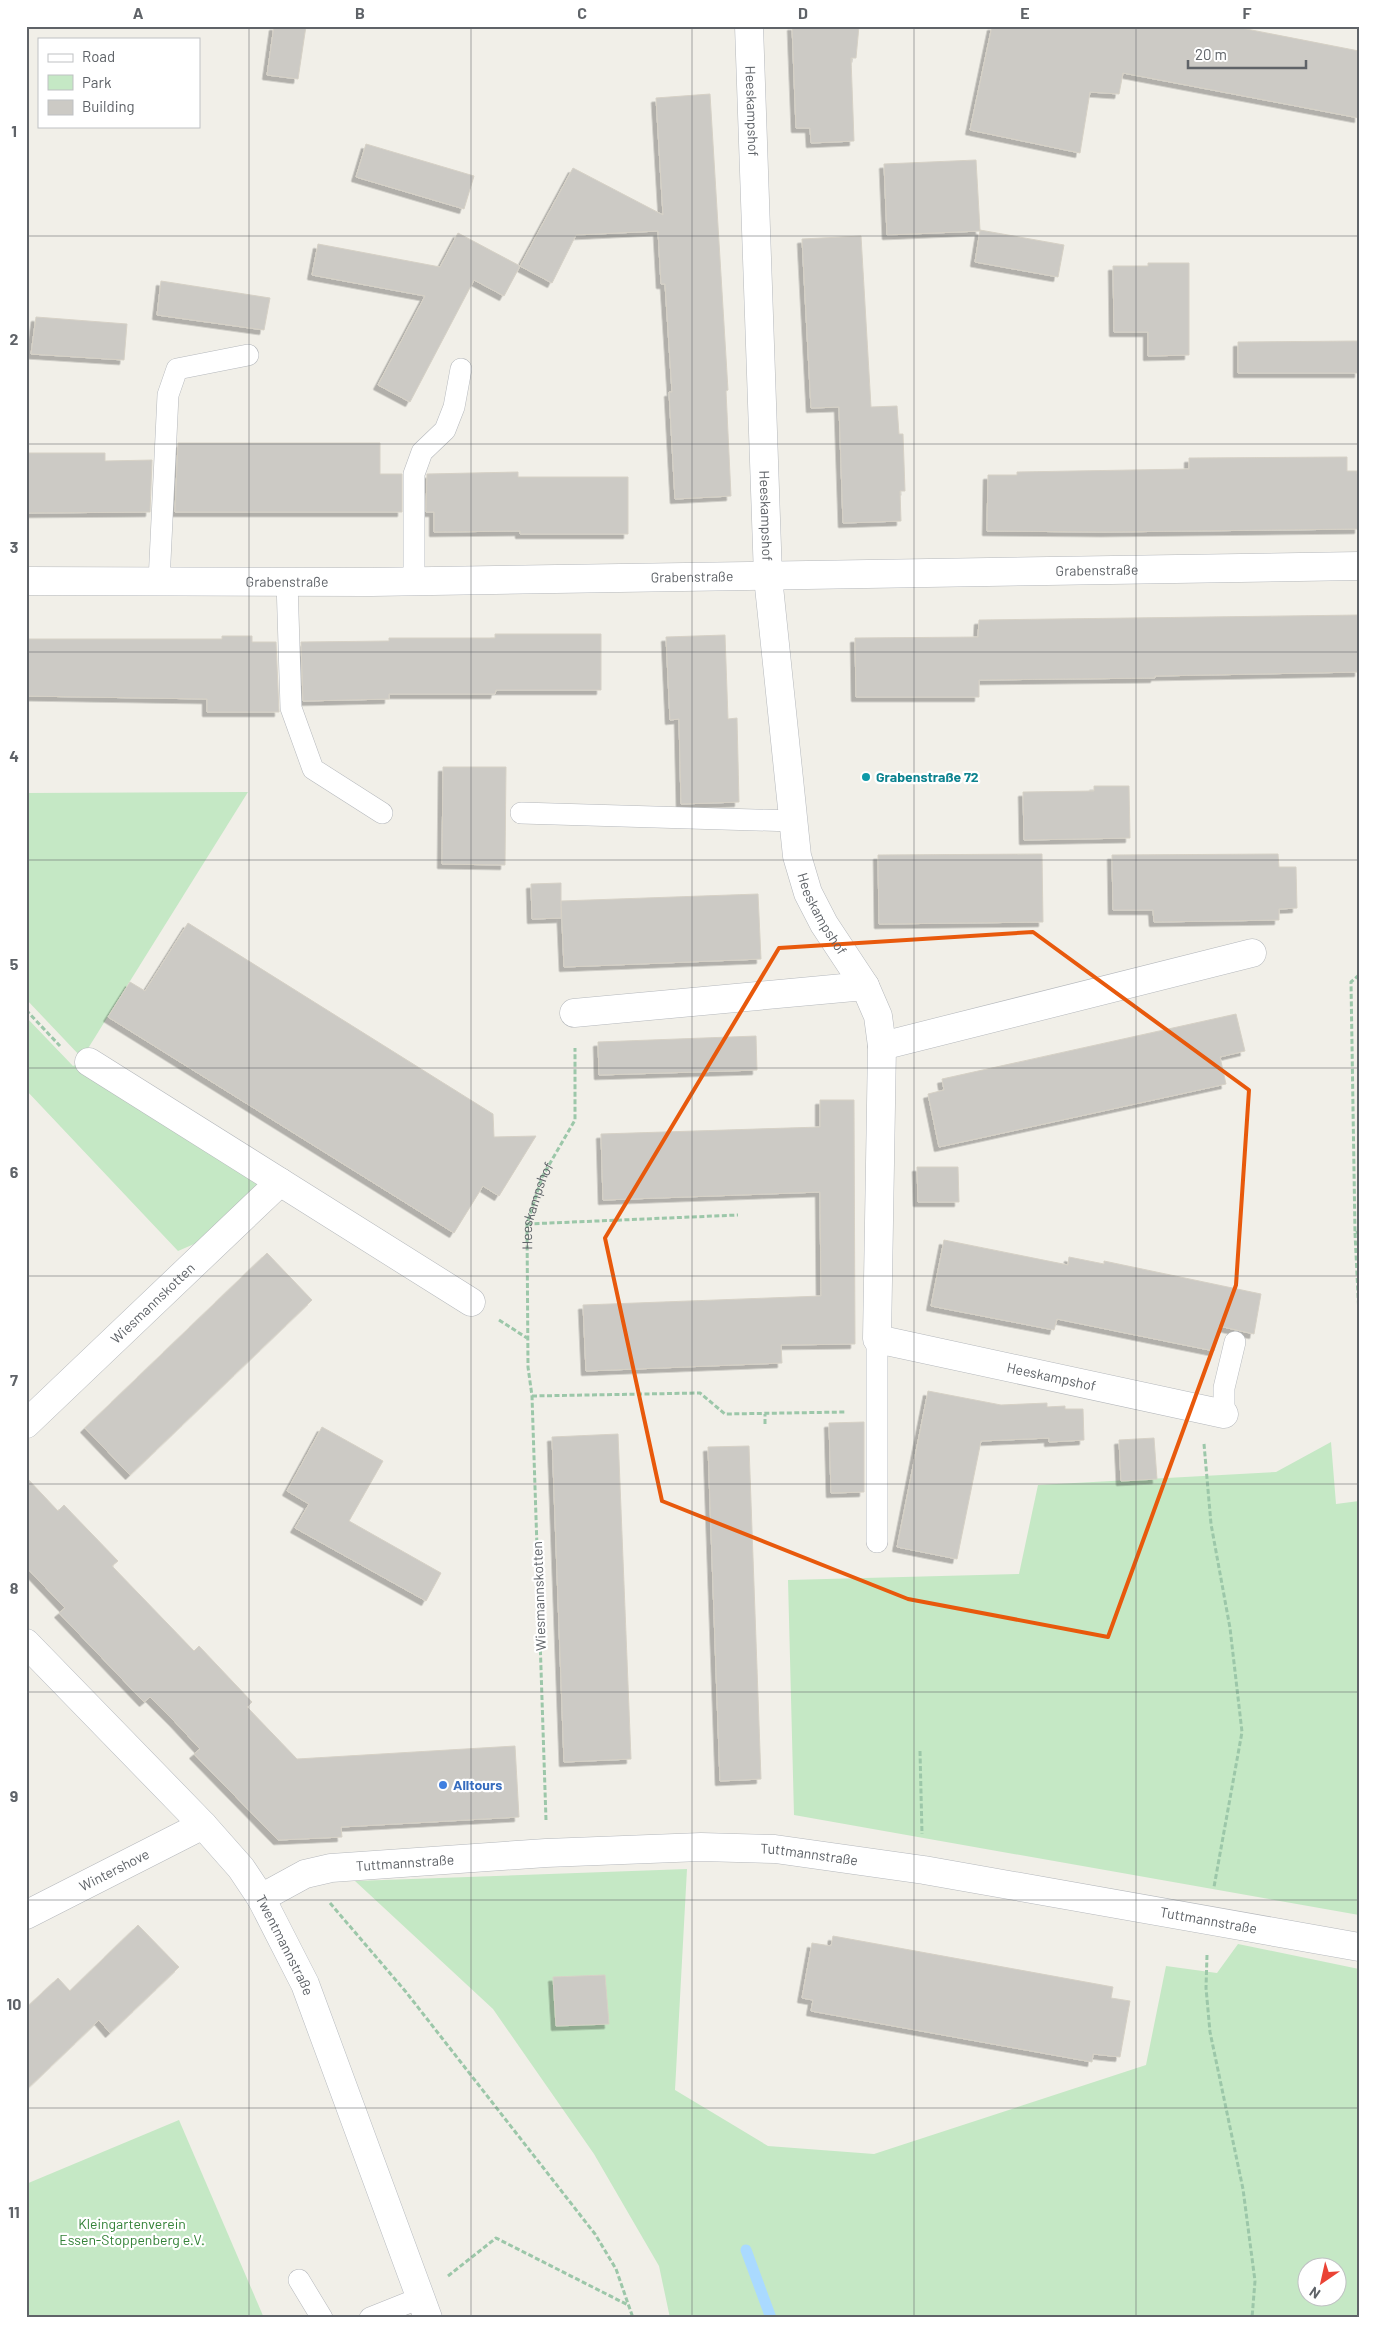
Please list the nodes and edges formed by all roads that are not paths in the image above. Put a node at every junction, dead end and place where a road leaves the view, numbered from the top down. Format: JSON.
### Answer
{"nodes":[{"id":1,"x":749,"y":26,"type":"edge"},
{"id":2,"x":248,"y":355,"type":"dead end"},
{"id":3,"x":461,"y":368,"type":"dead end"},
{"id":4,"x":1359,"y":566,"type":"edge"},
{"id":5,"x":768,"y":577,"type":"junction"},
{"id":6,"x":26,"y":581,"type":"edge"},
{"id":7,"x":414,"y":581,"type":"junction"},
{"id":8,"x":159,"y":582,"type":"junction"},
{"id":9,"x":287,"y":582,"type":"junction"},
{"id":10,"x":382,"y":812,"type":"dead end"},
{"id":11,"x":521,"y":813,"type":"dead end"},
{"id":12,"x":794,"y":821,"type":"junction"},
{"id":13,"x":1252,"y":953,"type":"dead end"},
{"id":14,"x":866,"y":986,"type":"junction"},
{"id":15,"x":574,"y":1013,"type":"road end"},
{"id":16,"x":882,"y":1046,"type":"junction"},
{"id":17,"x":89,"y":1062,"type":"road end"},
{"id":18,"x":280,"y":1182,"type":"junction"},
{"id":19,"x":471,"y":1302,"type":"dead end"},
{"id":20,"x":877,"y":1339,"type":"junction"},
{"id":21,"x":1235,"y":1342,"type":"dead end"},
{"id":22,"x":1213,"y":1412,"type":"joint"},
{"id":23,"x":26,"y":1424,"type":"edge"},
{"id":24,"x":877,"y":1542,"type":"dead end"},
{"id":25,"x":26,"y":1643,"type":"edge"},
{"id":26,"x":203,"y":1825,"type":"junction"},
{"id":27,"x":260,"y":1898,"type":"junction"},
{"id":28,"x":26,"y":1915,"type":"edge"},
{"id":29,"x":1359,"y":1947,"type":"edge"},
{"id":30,"x":299,"y":2280,"type":"dead end"},
{"id":31,"x":424,"y":2308,"type":"edge"},
{"id":32,"x":322,"y":2318,"type":"edge"},
{"id":33,"x":370,"y":2318,"type":"edge"}],
"edges":[{"from":1,"to":5,"type":"street","name":"Heeskampshof"},
{"from":2,"to":8,"type":"lane"},
{"from":3,"to":7,"type":"lane"},
{"from":4,"to":5,"type":"street","name":"Grabenstraße"},
{"from":5,"to":7,"type":"street","name":"Grabenstraße"},
{"from":5,"to":12,"type":"street","name":"Heeskampshof"},
{"from":6,"to":8,"type":"street","name":"Grabenstraße"},
{"from":7,"to":9,"type":"street","name":"Grabenstraße"},
{"from":8,"to":9,"type":"street","name":"Grabenstraße"},
{"from":9,"to":10,"type":"lane"},
{"from":11,"to":12,"type":"lane"},
{"from":12,"to":14,"type":"street","name":"Heeskampshof"},
{"from":13,"to":16,"type":"street"},
{"from":14,"to":15,"type":"street"},
{"from":14,"to":16,"type":"street","name":"Heeskampshof"},
{"from":16,"to":20,"type":"street","name":"Heeskampshof"},
{"from":17,"to":18,"type":"street"},
{"from":18,"to":19,"type":"street"},
{"from":18,"to":23,"type":"street","name":"Wiesmannskotten"},
{"from":20,"to":22,"type":"street","name":"Heeskampshof"},
{"from":20,"to":24,"type":"lane","name":"Heeskampshof"},
{"from":21,"to":22,"type":"lane"},
{"from":25,"to":26,"type":"street","name":"Twentmannstraße"},
{"from":26,"to":27,"type":"street","name":"Twentmannstraße"},
{"from":26,"to":28,"type":"street","name":"Wintershove"},
{"from":27,"to":29,"type":"street","name":"Tuttmannstraße"},
{"from":27,"to":31,"type":"street","name":"Twentmannstraße"},
{"from":30,"to":32,"type":"lane"},
{"from":31,"to":33,"type":"lane"}]}
